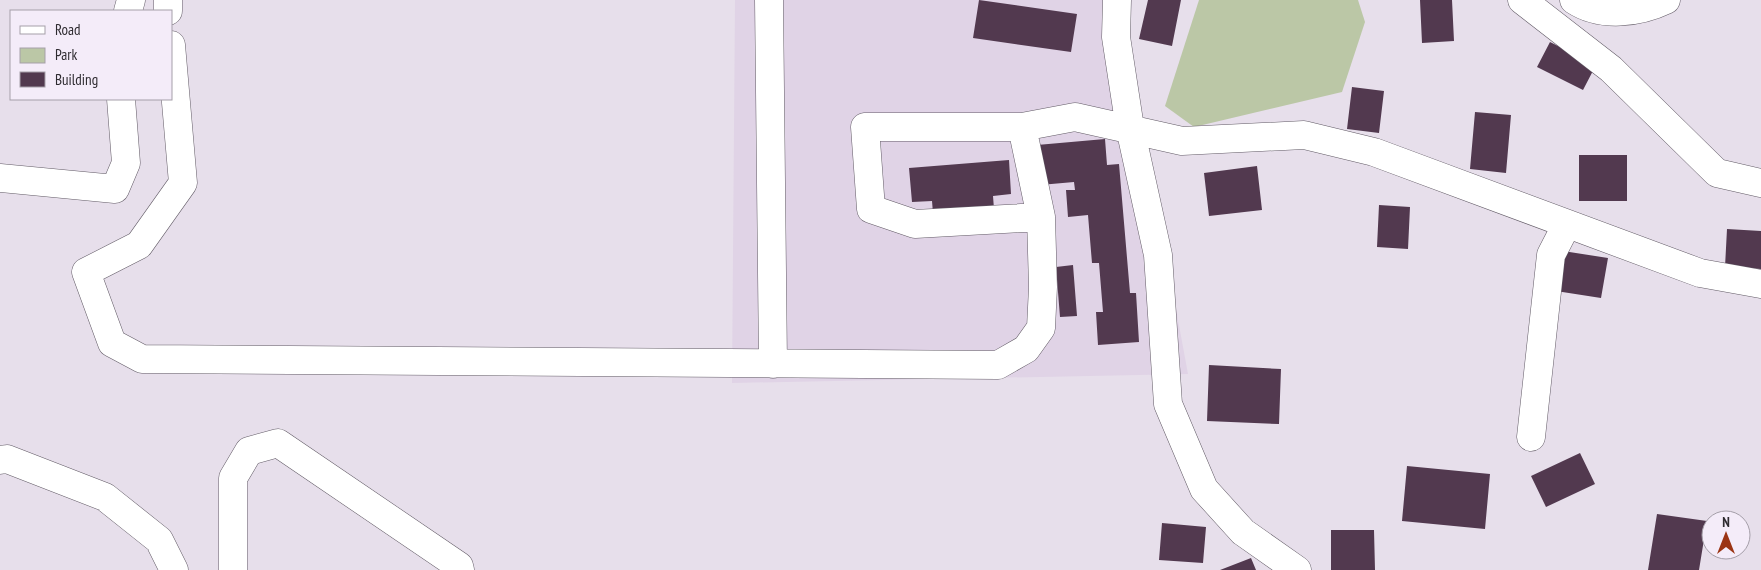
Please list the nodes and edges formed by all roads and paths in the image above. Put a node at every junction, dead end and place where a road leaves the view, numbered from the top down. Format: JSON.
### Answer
{"nodes":[{"id":1,"x":769,"y":0,"type":"edge"},
{"id":2,"x":1117,"y":0,"type":"edge"},
{"id":3,"x":1522,"y":0,"type":"edge"},
{"id":4,"x":1574,"y":0,"type":"edge"},
{"id":5,"x":1666,"y":0,"type":"edge"},
{"id":6,"x":172,"y":56,"type":"edge"},
{"id":7,"x":121,"y":100,"type":"edge"},
{"id":8,"x":1022,"y":127,"type":"junction"},
{"id":9,"x":1130,"y":128,"type":"junction"},
{"id":10,"x":0,"y":178,"type":"edge"},
{"id":11,"x":1761,"y":183,"type":"edge"},
{"id":12,"x":1041,"y":217,"type":"junction"},
{"id":13,"x":1567,"y":224,"type":"junction"},
{"id":14,"x":1761,"y":284,"type":"edge"},
{"id":15,"x":773,"y":364,"type":"junction"},
{"id":16,"x":1531,"y":437,"type":"dead end"},
{"id":17,"x":0,"y":460,"type":"edge"},
{"id":18,"x":174,"y":570,"type":"edge"},
{"id":19,"x":234,"y":570,"type":"edge"},
{"id":20,"x":460,"y":570,"type":"edge"},
{"id":21,"x":1297,"y":570,"type":"edge"}],
"edges":[{"from":1,"to":15,"type":"street"},
{"from":2,"to":9,"type":"street"},
{"from":3,"to":11,"type":"street"},
{"from":4,"to":5,"type":"street"},
{"from":6,"to":15,"type":"street"},
{"from":7,"to":10,"type":"street"},
{"from":8,"to":9,"type":"street"},
{"from":8,"to":12,"type":"street"},
{"from":8,"to":12,"type":"street"},
{"from":9,"to":13,"type":"street"},
{"from":9,"to":21,"type":"street"},
{"from":12,"to":15,"type":"street"},
{"from":13,"to":14,"type":"street"},
{"from":13,"to":16,"type":"street"},
{"from":17,"to":18,"type":"street"},
{"from":19,"to":20,"type":"street"}]}
